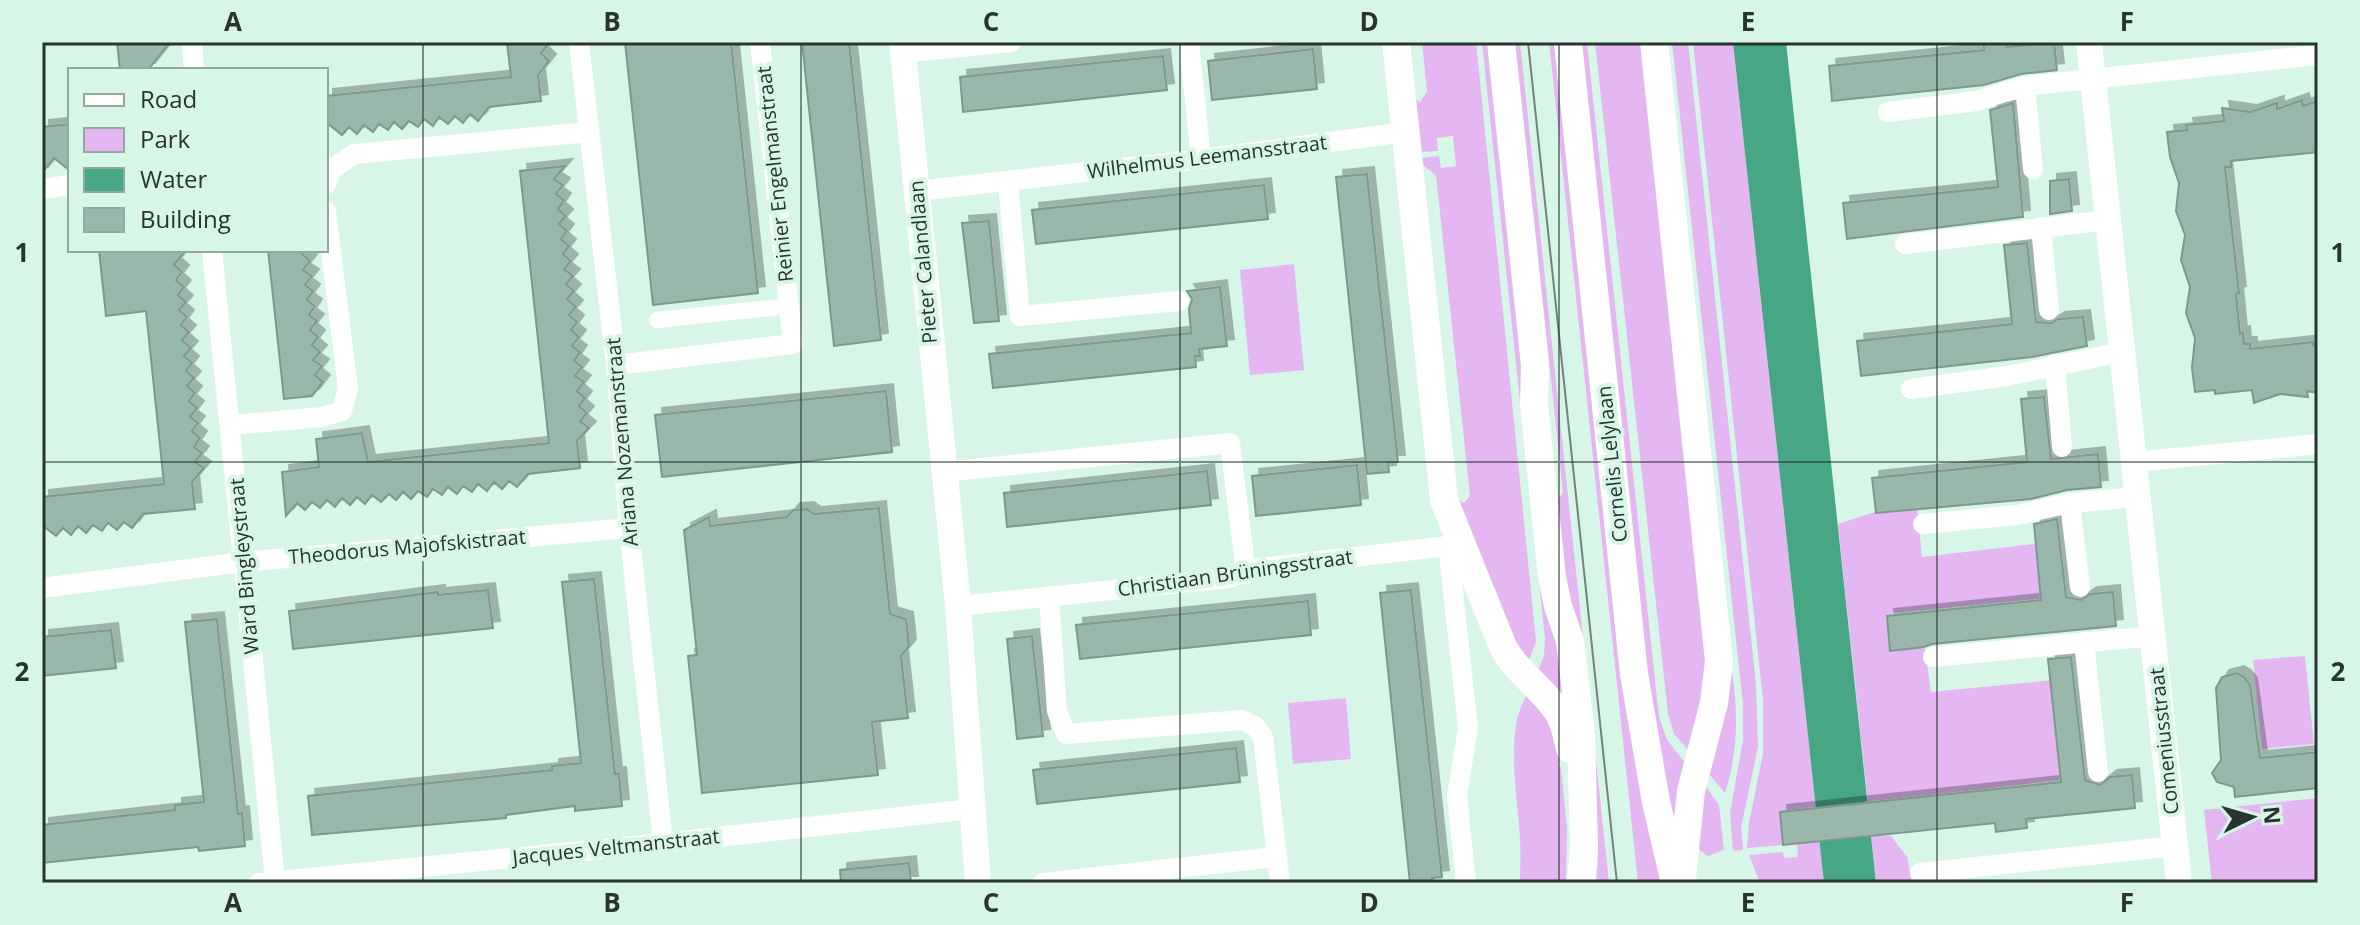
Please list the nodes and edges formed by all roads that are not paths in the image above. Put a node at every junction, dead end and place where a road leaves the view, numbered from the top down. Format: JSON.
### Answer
{"nodes":[{"id":1,"x":192,"y":42,"type":"edge"},
{"id":2,"x":579,"y":42,"type":"edge"},
{"id":3,"x":760,"y":42,"type":"edge"},
{"id":4,"x":1011,"y":42,"type":"edge"},
{"id":5,"x":1189,"y":42,"type":"edge"},
{"id":6,"x":1396,"y":42,"type":"edge"},
{"id":7,"x":1501,"y":42,"type":"edge"},
{"id":8,"x":1568,"y":42,"type":"edge"},
{"id":9,"x":1654,"y":42,"type":"edge"},
{"id":10,"x":2089,"y":42,"type":"edge"},
{"id":11,"x":903,"y":47,"type":"edge"},
{"id":12,"x":2318,"y":55,"type":"edge"},
{"id":13,"x":194,"y":68,"type":"edge"},
{"id":14,"x":2093,"y":79,"type":"junction"},
{"id":15,"x":2025,"y":86,"type":"junction"},
{"id":16,"x":1888,"y":112,"type":"dead end"},
{"id":17,"x":589,"y":132,"type":"junction"},
{"id":18,"x":1406,"y":132,"type":"junction"},
{"id":19,"x":1201,"y":159,"type":"junction"},
{"id":20,"x":2033,"y":169,"type":"dead end"},
{"id":21,"x":328,"y":178,"type":"edge"},
{"id":22,"x":1008,"y":182,"type":"junction"},
{"id":23,"x":68,"y":185,"type":"edge"},
{"id":24,"x":42,"y":189,"type":"edge"},
{"id":25,"x":917,"y":191,"type":"junction"},
{"id":26,"x":2108,"y":220,"type":"junction"},
{"id":27,"x":328,"y":227,"type":"edge"},
{"id":28,"x":2041,"y":227,"type":"junction"},
{"id":29,"x":1905,"y":244,"type":"dead end"},
{"id":30,"x":212,"y":252,"type":"edge"},
{"id":31,"x":1179,"y":301,"type":"dead end"},
{"id":32,"x":789,"y":306,"type":"junction"},
{"id":33,"x":2049,"y":310,"type":"dead end"},
{"id":34,"x":657,"y":320,"type":"dead end"},
{"id":35,"x":2122,"y":352,"type":"junction"},
{"id":36,"x":2055,"y":364,"type":"junction"},
{"id":37,"x":616,"y":365,"type":"junction"},
{"id":38,"x":1911,"y":389,"type":"dead end"},
{"id":39,"x":231,"y":425,"type":"junction"},
{"id":40,"x":2318,"y":444,"type":"edge"},
{"id":41,"x":2062,"y":447,"type":"dead end"},
{"id":42,"x":2134,"y":462,"type":"junction"},
{"id":43,"x":943,"y":472,"type":"junction"},
{"id":44,"x":2138,"y":497,"type":"junction"},
{"id":45,"x":2070,"y":503,"type":"junction"},
{"id":46,"x":1923,"y":524,"type":"dead end"},
{"id":47,"x":629,"y":528,"type":"junction"},
{"id":48,"x":1454,"y":540,"type":"junction"},
{"id":49,"x":243,"y":562,"type":"junction"},
{"id":50,"x":1246,"y":574,"type":"junction"},
{"id":51,"x":2080,"y":587,"type":"dead end"},
{"id":52,"x":42,"y":588,"type":"edge"},
{"id":53,"x":1049,"y":596,"type":"junction"},
{"id":54,"x":958,"y":606,"type":"junction"},
{"id":55,"x":2153,"y":636,"type":"junction"},
{"id":56,"x":2084,"y":642,"type":"junction"},
{"id":57,"x":1933,"y":657,"type":"dead end"},
{"id":58,"x":2098,"y":772,"type":"dead end"},
{"id":59,"x":1581,"y":792,"type":"junction"},
{"id":60,"x":972,"y":809,"type":"junction"},
{"id":61,"x":663,"y":843,"type":"junction"},
{"id":62,"x":2175,"y":846,"type":"junction"},
{"id":63,"x":1275,"y":857,"type":"junction"},
{"id":64,"x":1920,"y":873,"type":"dead end"},
{"id":65,"x":267,"y":882,"type":"edge"},
{"id":66,"x":978,"y":883,"type":"edge"},
{"id":67,"x":1043,"y":883,"type":"edge"},
{"id":68,"x":1280,"y":883,"type":"edge"},
{"id":69,"x":1466,"y":883,"type":"edge"},
{"id":70,"x":1581,"y":883,"type":"edge"},
{"id":71,"x":1675,"y":883,"type":"edge"},
{"id":72,"x":1681,"y":883,"type":"edge"},
{"id":73,"x":2179,"y":883,"type":"edge"}],
"edges":[{"from":1,"to":13,"type":"street"},
{"from":2,"to":17,"type":"street","name":"Ariana Nozemanstraat"},
{"from":3,"to":32,"type":"street","name":"Reinier Engelmanstraat"},
{"from":4,"to":11,"type":"street","name":"Pieter Calandlaan"},
{"from":5,"to":19,"type":"street"},
{"from":6,"to":18,"type":"main road"},
{"from":7,"to":59,"type":"main road"},
{"from":8,"to":71,"type":"main road","name":"Cornelis Lelylaan"},
{"from":9,"to":72,"type":"main road"},
{"from":10,"to":14,"type":"street","name":"Comeniusstraat"},
{"from":11,"to":25,"type":"street","name":"Pieter Calandlaan"},
{"from":12,"to":14,"type":"street"},
{"from":14,"to":15,"type":"street"},
{"from":14,"to":26,"type":"street","name":"Comeniusstraat"},
{"from":15,"to":16,"type":"street"},
{"from":15,"to":20,"type":"street"},
{"from":17,"to":21,"type":"street"},
{"from":17,"to":37,"type":"street","name":"Ariana Nozemanstraat"},
{"from":18,"to":19,"type":"street","name":"Wilhelmus Leemansstraat"},
{"from":18,"to":48,"type":"main road"},
{"from":19,"to":22,"type":"street","name":"Wilhelmus Leemansstraat"},
{"from":22,"to":25,"type":"street","name":"Wilhelmus Leemansstraat"},
{"from":22,"to":31,"type":"street"},
{"from":23,"to":24,"type":"street"},
{"from":25,"to":43,"type":"street","name":"Pieter Calandlaan"},
{"from":26,"to":28,"type":"street"},
{"from":26,"to":35,"type":"street","name":"Comeniusstraat"},
{"from":27,"to":39,"type":"street"},
{"from":28,"to":29,"type":"street"},
{"from":28,"to":33,"type":"street"},
{"from":30,"to":39,"type":"street","name":"Ward Bingleystraat"},
{"from":32,"to":34,"type":"street","name":"Reinier Engelmanstraat"},
{"from":32,"to":37,"type":"street","name":"Reinier Engelmanstraat"},
{"from":35,"to":36,"type":"street"},
{"from":35,"to":42,"type":"street","name":"Comeniusstraat"},
{"from":36,"to":38,"type":"street"},
{"from":36,"to":41,"type":"street"},
{"from":37,"to":47,"type":"street","name":"Ariana Nozemanstraat"},
{"from":39,"to":49,"type":"street","name":"Ward Bingleystraat"},
{"from":40,"to":42,"type":"street"},
{"from":42,"to":44,"type":"street","name":"Comeniusstraat"},
{"from":43,"to":50,"type":"street"},
{"from":43,"to":54,"type":"street","name":"Pieter Calandlaan"},
{"from":44,"to":45,"type":"street"},
{"from":44,"to":55,"type":"street","name":"Comeniusstraat"},
{"from":45,"to":46,"type":"street"},
{"from":45,"to":51,"type":"street"},
{"from":47,"to":49,"type":"street","name":"Theodorus Majofskistraat"},
{"from":47,"to":61,"type":"street","name":"Ariana Nozemanstraat"},
{"from":48,"to":50,"type":"street","name":"Christiaan Brüningsstraat"},
{"from":48,"to":59,"type":"main road"},
{"from":48,"to":69,"type":"street"},
{"from":49,"to":52,"type":"street","name":"Theodorus Majofskistraat"},
{"from":49,"to":65,"type":"street","name":"Ward Bingleystraat"},
{"from":50,"to":53,"type":"street","name":"Christiaan Brüningsstraat"},
{"from":53,"to":54,"type":"street","name":"Christiaan Brüningsstraat"},
{"from":53,"to":63,"type":"street"},
{"from":54,"to":60,"type":"street","name":"Pieter Calandlaan"},
{"from":55,"to":56,"type":"street"},
{"from":55,"to":62,"type":"street","name":"Comeniusstraat"},
{"from":56,"to":57,"type":"street"},
{"from":56,"to":58,"type":"street"},
{"from":59,"to":70,"type":"main road"},
{"from":60,"to":61,"type":"street","name":"Jacques Veltmanstraat"},
{"from":60,"to":66,"type":"street","name":"Pieter Calandlaan"},
{"from":61,"to":65,"type":"street","name":"Jacques Veltmanstraat"},
{"from":62,"to":64,"type":"street"},
{"from":62,"to":73,"type":"street","name":"Comeniusstraat"},
{"from":63,"to":67,"type":"street"},
{"from":63,"to":68,"type":"street"}]}
